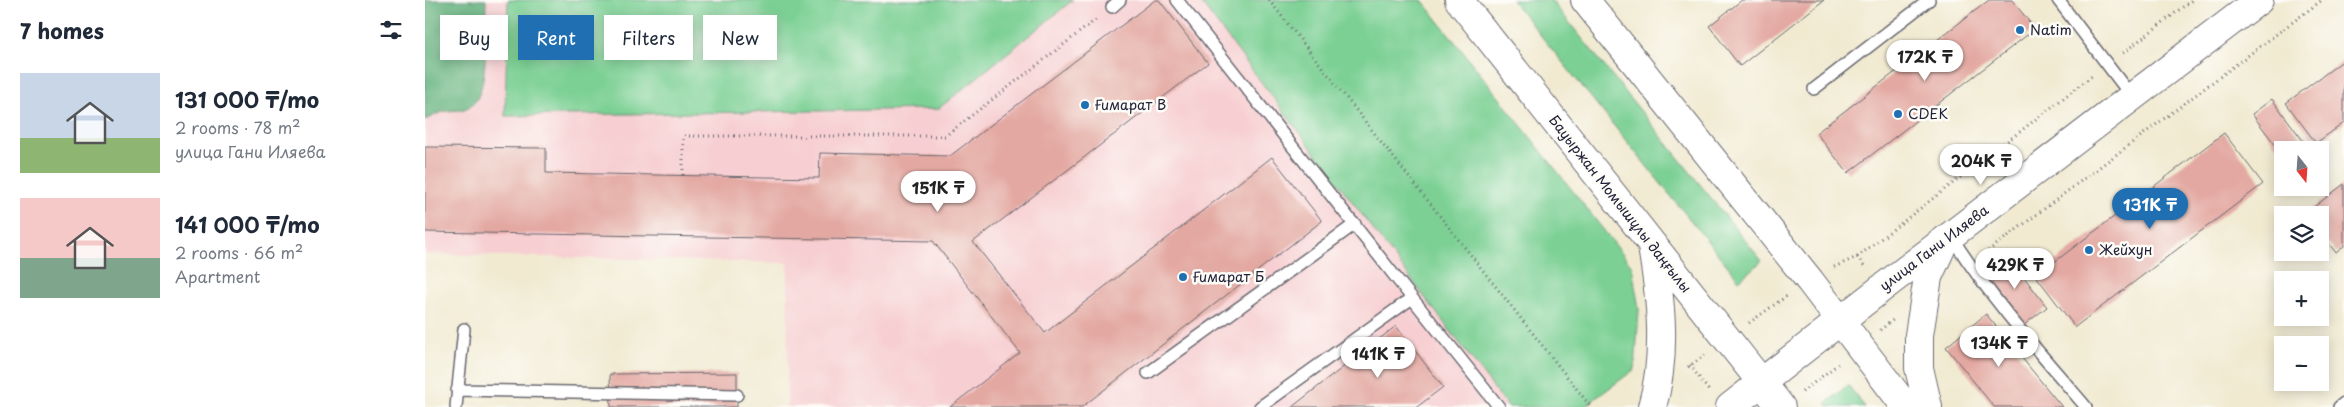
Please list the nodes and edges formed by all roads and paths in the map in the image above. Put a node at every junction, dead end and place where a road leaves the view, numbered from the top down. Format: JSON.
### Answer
{"nodes":[{"id":1,"x":1177,"y":0,"type":"edge"},
{"id":2,"x":1269,"y":0,"type":"edge"},
{"id":3,"x":1459,"y":0,"type":"edge"},
{"id":4,"x":1585,"y":0,"type":"edge"},
{"id":5,"x":1929,"y":0,"type":"edge"},
{"id":6,"x":2058,"y":0,"type":"edge"},
{"id":7,"x":2192,"y":0,"type":"edge"},
{"id":8,"x":2259,"y":0,"type":"edge"},
{"id":9,"x":2321,"y":0,"type":"edge"},
{"id":10,"x":1116,"y":4,"type":"edge"},
{"id":11,"x":2107,"y":65,"type":"junction"},
{"id":12,"x":1814,"y":89,"type":"dead end"},
{"id":13,"x":2132,"y":97,"type":"junction"},
{"id":14,"x":683,"y":175,"type":"dead end"},
{"id":15,"x":1355,"y":224,"type":"junction"},
{"id":16,"x":1947,"y":239,"type":"junction"},
{"id":17,"x":1652,"y":246,"type":"junction"},
{"id":18,"x":1969,"y":265,"type":"junction"},
{"id":19,"x":1831,"y":268,"type":"dead end"},
{"id":20,"x":1407,"y":291,"type":"junction"},
{"id":21,"x":1785,"y":297,"type":"dead end"},
{"id":22,"x":1757,"y":317,"type":"dead end"},
{"id":23,"x":1840,"y":320,"type":"junction"},
{"id":24,"x":464,"y":329,"type":"dead end"},
{"id":25,"x":1708,"y":353,"type":"dead end"},
{"id":26,"x":1148,"y":373,"type":"dead end"},
{"id":27,"x":1762,"y":383,"type":"junction"},
{"id":28,"x":457,"y":390,"type":"junction"},
{"id":29,"x":737,"y":395,"type":"dead end"},
{"id":30,"x":1721,"y":400,"type":"edge"},
{"id":31,"x":2344,"y":403,"type":"edge"},
{"id":32,"x":456,"y":407,"type":"edge"},
{"id":33,"x":1260,"y":407,"type":"edge"},
{"id":34,"x":1499,"y":407,"type":"edge"},
{"id":35,"x":1591,"y":407,"type":"edge"},
{"id":36,"x":1651,"y":407,"type":"edge"},
{"id":37,"x":1781,"y":407,"type":"edge"},
{"id":38,"x":1906,"y":407,"type":"edge"},
{"id":39,"x":1928,"y":407,"type":"edge"},
{"id":40,"x":2086,"y":407,"type":"edge"},
{"id":41,"x":2339,"y":407,"type":"edge"}],
"edges":[{"from":1,"to":15,"type":"lane"},
{"from":2,"to":35,"type":"path"},
{"from":3,"to":17,"type":"main road","name":"Бауыржан Момышұлы даңғылы"},
{"from":4,"to":23,"type":"main road"},
{"from":5,"to":12,"type":"lane"},
{"from":6,"to":11,"type":"lane"},
{"from":7,"to":11,"type":"path"},
{"from":8,"to":13,"type":"main road","name":"улица Гани Иляева"},
{"from":9,"to":18,"type":"path"},
{"from":10,"to":14,"type":"path"},
{"from":11,"to":13,"type":"lane"},
{"from":11,"to":19,"type":"path"},
{"from":13,"to":16,"type":"main road","name":"улица Гани Иляева"},
{"from":15,"to":20,"type":"lane"},
{"from":15,"to":26,"type":"lane"},
{"from":16,"to":18,"type":"lane"},
{"from":16,"to":23,"type":"main road","name":"улица Гани Иляева"},
{"from":16,"to":39,"type":"main road"},
{"from":17,"to":27,"type":"main road","name":"Бауыржан Момышұлы даңғылы"},
{"from":17,"to":36,"type":"main road"},
{"from":18,"to":40,"type":"lane"},
{"from":20,"to":33,"type":"lane"},
{"from":20,"to":34,"type":"lane"},
{"from":21,"to":22,"type":"path"},
{"from":23,"to":27,"type":"main road","name":"улица Гани Иляева"},
{"from":23,"to":38,"type":"main road"},
{"from":24,"to":28,"type":"lane"},
{"from":25,"to":30,"type":"path"},
{"from":27,"to":30,"type":"main road","name":"улица Гани Иляева"},
{"from":27,"to":37,"type":"main road","name":"Бауыржан Момышұлы даңғылы"},
{"from":28,"to":29,"type":"lane"},
{"from":28,"to":32,"type":"lane"},
{"from":31,"to":41,"type":"lane"}]}
